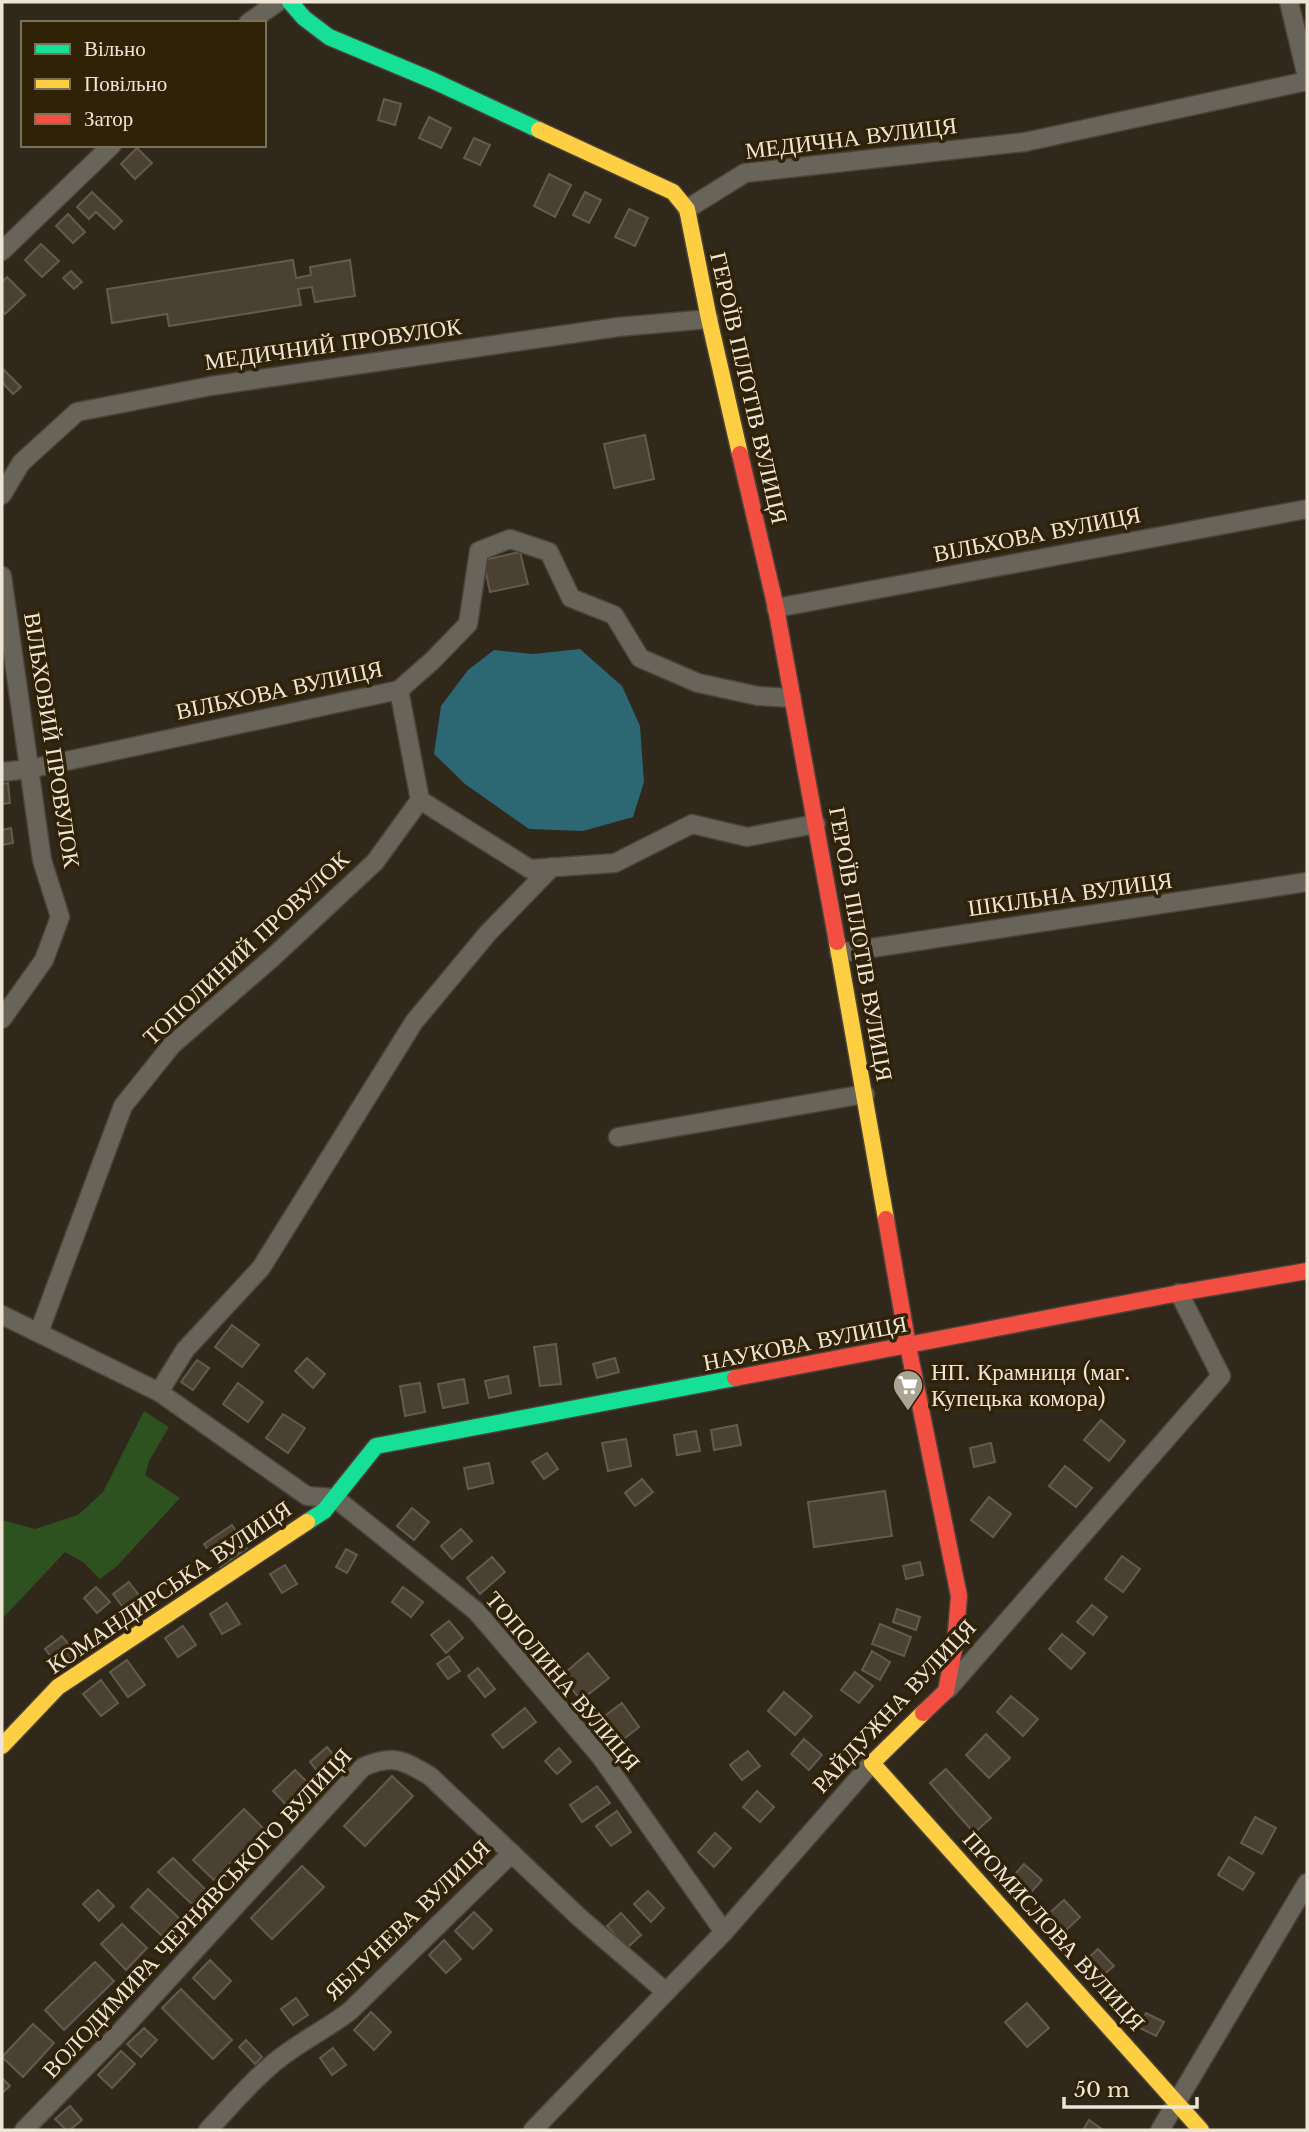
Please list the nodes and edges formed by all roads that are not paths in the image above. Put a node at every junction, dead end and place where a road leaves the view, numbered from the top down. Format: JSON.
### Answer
{"nodes":[{"id":1,"x":278,"y":2,"type":"edge"},
{"id":2,"x":290,"y":2,"type":"edge"},
{"id":3,"x":1289,"y":2,"type":"edge"},
{"id":4,"x":251,"y":21,"type":"edge"},
{"id":5,"x":1307,"y":79,"type":"edge"},
{"id":6,"x":110,"y":147,"type":"edge"},
{"id":7,"x":687,"y":209,"type":"junction"},
{"id":8,"x":2,"y":250,"type":"edge"},
{"id":9,"x":709,"y":319,"type":"junction"},
{"id":10,"x":2,"y":495,"type":"edge"},
{"id":11,"x":1307,"y":509,"type":"edge"},
{"id":12,"x":2,"y":576,"type":"edge"},
{"id":13,"x":776,"y":608,"type":"junction"},
{"id":14,"x":399,"y":690,"type":"junction"},
{"id":15,"x":792,"y":698,"type":"junction"},
{"id":16,"x":29,"y":769,"type":"junction"},
{"id":17,"x":2,"y":772,"type":"edge"},
{"id":18,"x":420,"y":800,"type":"junction"},
{"id":19,"x":816,"y":824,"type":"junction"},
{"id":20,"x":552,"y":867,"type":"junction"},
{"id":21,"x":1307,"y":882,"type":"edge"},
{"id":22,"x":839,"y":953,"type":"junction"},
{"id":23,"x":2,"y":1019,"type":"edge"},
{"id":24,"x":865,"y":1094,"type":"junction"},
{"id":25,"x":618,"y":1137,"type":"dead end"},
{"id":26,"x":1307,"y":1271,"type":"edge"},
{"id":27,"x":1179,"y":1293,"type":"junction"},
{"id":28,"x":2,"y":1315,"type":"edge"},
{"id":29,"x":39,"y":1332,"type":"junction"},
{"id":30,"x":908,"y":1346,"type":"junction"},
{"id":31,"x":159,"y":1392,"type":"junction"},
{"id":32,"x":335,"y":1498,"type":"junction"},
{"id":33,"x":946,"y":1691,"type":"junction"},
{"id":34,"x":2,"y":1746,"type":"edge"},
{"id":35,"x":872,"y":1763,"type":"junction"},
{"id":36,"x":512,"y":1853,"type":"junction"},
{"id":37,"x":1307,"y":1883,"type":"edge"},
{"id":38,"x":724,"y":1932,"type":"junction"},
{"id":39,"x":666,"y":1992,"type":"junction"},
{"id":40,"x":1177,"y":2102,"type":"junction"},
{"id":41,"x":24,"y":2130,"type":"edge"},
{"id":42,"x":208,"y":2130,"type":"edge"},
{"id":43,"x":533,"y":2130,"type":"edge"},
{"id":44,"x":1160,"y":2130,"type":"edge"},
{"id":45,"x":1201,"y":2130,"type":"edge"}],
"edges":[{"from":1,"to":4,"type":"street"},
{"from":2,"to":7,"type":"street"},
{"from":3,"to":5,"type":"street"},
{"from":5,"to":7,"type":"street","name":"МЕДИЧНА ВУЛИЦЯ"},
{"from":6,"to":8,"type":"street"},
{"from":7,"to":9,"type":"street","name":"ГЕРОЇВ ПІЛОТІВ ВУЛИЦЯ"},
{"from":9,"to":10,"type":"street","name":"МЕДИЧНИЙ ПРОВУЛОК"},
{"from":9,"to":13,"type":"street","name":"ГЕРОЇВ ПІЛОТІВ ВУЛИЦЯ"},
{"from":11,"to":13,"type":"street","name":"ВІЛЬХОВА ВУЛИЦЯ"},
{"from":12,"to":16,"type":"street","name":"ВІЛЬХОВИЙ ПРОВУЛОК"},
{"from":13,"to":15,"type":"street","name":"ГЕРОЇВ ПІЛОТІВ ВУЛИЦЯ"},
{"from":14,"to":15,"type":"street","name":"ВІЛЬХОВА ВУЛИЦЯ"},
{"from":14,"to":16,"type":"street","name":"ВІЛЬХОВА ВУЛИЦЯ"},
{"from":14,"to":18,"type":"street"},
{"from":15,"to":19,"type":"street","name":"ГЕРОЇВ ПІЛОТІВ ВУЛИЦЯ"},
{"from":16,"to":17,"type":"street","name":"ВІЛЬХОВА ВУЛИЦЯ"},
{"from":16,"to":23,"type":"street","name":"ВІЛЬХОВИЙ ПРОВУЛОК"},
{"from":18,"to":20,"type":"street"},
{"from":18,"to":29,"type":"street","name":"ТОПОЛИНИЙ ПРОВУЛОК"},
{"from":19,"to":20,"type":"street"},
{"from":19,"to":22,"type":"street","name":"ГЕРОЇВ ПІЛОТІВ ВУЛИЦЯ"},
{"from":20,"to":31,"type":"street"},
{"from":21,"to":22,"type":"street","name":"ШКІЛЬНА ВУЛИЦЯ"},
{"from":22,"to":24,"type":"street","name":"ГЕРОЇВ ПІЛОТІВ ВУЛИЦЯ"},
{"from":24,"to":25,"type":"street"},
{"from":24,"to":30,"type":"street","name":"ГЕРОЇВ ПІЛОТІВ ВУЛИЦЯ"},
{"from":26,"to":27,"type":"street","name":"НАУКОВА ВУЛИЦЯ"},
{"from":27,"to":30,"type":"street","name":"НАУКОВА ВУЛИЦЯ"},
{"from":27,"to":33,"type":"street","name":"РАЙДУЖНА ВУЛИЦЯ"},
{"from":28,"to":29,"type":"street","name":"ТОПОЛИНА ВУЛИЦЯ"},
{"from":29,"to":31,"type":"street","name":"ТОПОЛИНА ВУЛИЦЯ"},
{"from":30,"to":32,"type":"street","name":"НАУКОВА ВУЛИЦЯ"},
{"from":30,"to":33,"type":"street","name":"ГЕРОЇВ ПІЛОТІВ ВУЛИЦЯ"},
{"from":31,"to":32,"type":"street","name":"ТОПОЛИНА ВУЛИЦЯ"},
{"from":32,"to":34,"type":"street","name":"КОМАНДИРСЬКА ВУЛИЦЯ"},
{"from":32,"to":38,"type":"street","name":"ТОПОЛИНА ВУЛИЦЯ"},
{"from":33,"to":35,"type":"street","name":"РАЙДУЖНА ВУЛИЦЯ"},
{"from":35,"to":38,"type":"street","name":"РАЙДУЖНА ВУЛИЦЯ"},
{"from":35,"to":40,"type":"street","name":"ПРОМИСЛОВА ВУЛИЦЯ"},
{"from":36,"to":39,"type":"street","name":"ВОЛОДИМИРА ЧЕРНЯВСЬКОГО ВУЛИЦЯ"},
{"from":36,"to":41,"type":"street","name":"ВОЛОДИМИРА ЧЕРНЯВСЬКОГО ВУЛИЦЯ"},
{"from":36,"to":42,"type":"street","name":"ЯБЛУНЕВА ВУЛИЦЯ"},
{"from":37,"to":40,"type":"street"},
{"from":38,"to":39,"type":"street","name":"РАЙДУЖНА ВУЛИЦЯ"},
{"from":39,"to":43,"type":"street","name":"РАЙДУЖНА ВУЛИЦЯ"},
{"from":40,"to":44,"type":"street"},
{"from":40,"to":45,"type":"street","name":"ПРОМИСЛОВА ВУЛИЦЯ"}]}
